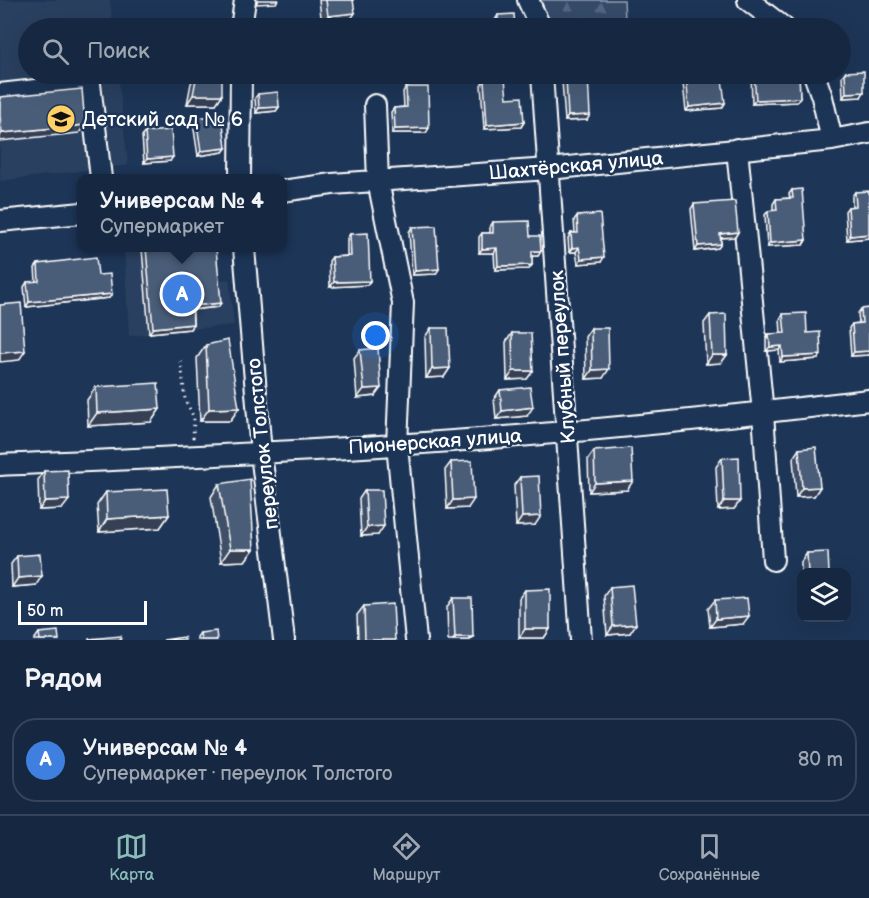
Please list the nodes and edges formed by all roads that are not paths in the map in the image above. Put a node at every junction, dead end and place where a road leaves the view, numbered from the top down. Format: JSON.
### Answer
{"nodes":[{"id":1,"x":244,"y":0,"type":"edge"},
{"id":2,"x":528,"y":0,"type":"edge"},
{"id":3,"x":748,"y":0,"type":"edge"},
{"id":4,"x":242,"y":18,"type":"edge"},
{"id":5,"x":536,"y":18,"type":"edge"},
{"id":6,"x":771,"y":18,"type":"edge"},
{"id":7,"x":90,"y":84,"type":"edge"},
{"id":8,"x":90,"y":84,"type":"edge"},
{"id":9,"x":241,"y":84,"type":"edge"},
{"id":10,"x":543,"y":84,"type":"edge"},
{"id":11,"x":817,"y":84,"type":"edge"},
{"id":12,"x":0,"y":94,"type":"edge"},
{"id":13,"x":375,"y":105,"type":"dead end"},
{"id":14,"x":869,"y":133,"type":"edge"},
{"id":15,"x":832,"y":140,"type":"junction"},
{"id":16,"x":738,"y":149,"type":"junction"},
{"id":17,"x":549,"y":169,"type":"junction"},
{"id":18,"x":101,"y":174,"type":"edge"},
{"id":19,"x":240,"y":174,"type":"edge"},
{"id":20,"x":378,"y":181,"type":"junction"},
{"id":21,"x":287,"y":190,"type":"edge"},
{"id":22,"x":77,"y":213,"type":"edge"},
{"id":23,"x":0,"y":221,"type":"edge"},
{"id":24,"x":244,"y":252,"type":"edge"},
{"id":25,"x":869,"y":400,"type":"edge"},
{"id":26,"x":763,"y":413,"type":"junction"},
{"id":27,"x":567,"y":432,"type":"junction"},
{"id":28,"x":397,"y":445,"type":"junction"},
{"id":29,"x":261,"y":453,"type":"junction"},
{"id":30,"x":0,"y":465,"type":"edge"},
{"id":31,"x":773,"y":560,"type":"dead end"},
{"id":32,"x":284,"y":640,"type":"edge"},
{"id":33,"x":416,"y":640,"type":"edge"},
{"id":34,"x":581,"y":640,"type":"edge"}],
"edges":[{"from":1,"to":4,"type":"street"},
{"from":2,"to":5,"type":"street"},
{"from":3,"to":6,"type":"street"},
{"from":7,"to":12,"type":"street"},
{"from":8,"to":18,"type":"street"},
{"from":9,"to":19,"type":"street"},
{"from":10,"to":17,"type":"street","name":"Клубный переулок"},
{"from":11,"to":15,"type":"street"},
{"from":13,"to":20,"type":"street"},
{"from":14,"to":15,"type":"street","name":"Шахтёрская улица"},
{"from":15,"to":16,"type":"street","name":"Шахтёрская улица"},
{"from":16,"to":17,"type":"street","name":"Шахтёрская улица"},
{"from":16,"to":26,"type":"street"},
{"from":17,"to":20,"type":"street","name":"Шахтёрская улица"},
{"from":17,"to":27,"type":"street","name":"Клубный переулок"},
{"from":20,"to":21,"type":"street","name":"Шахтёрская улица"},
{"from":20,"to":28,"type":"street"},
{"from":22,"to":23,"type":"street"},
{"from":24,"to":29,"type":"street","name":"переулок Толстого"},
{"from":25,"to":26,"type":"street","name":"Пионерская улица"},
{"from":26,"to":27,"type":"street","name":"Пионерская улица"},
{"from":26,"to":31,"type":"street"},
{"from":27,"to":28,"type":"street","name":"Пионерская улица"},
{"from":27,"to":34,"type":"street","name":"Клубный переулок"},
{"from":28,"to":29,"type":"street","name":"Пионерская улица"},
{"from":28,"to":33,"type":"street"},
{"from":29,"to":30,"type":"street","name":"Пионерская улица"},
{"from":29,"to":32,"type":"street","name":"переулок Толстого"}]}
